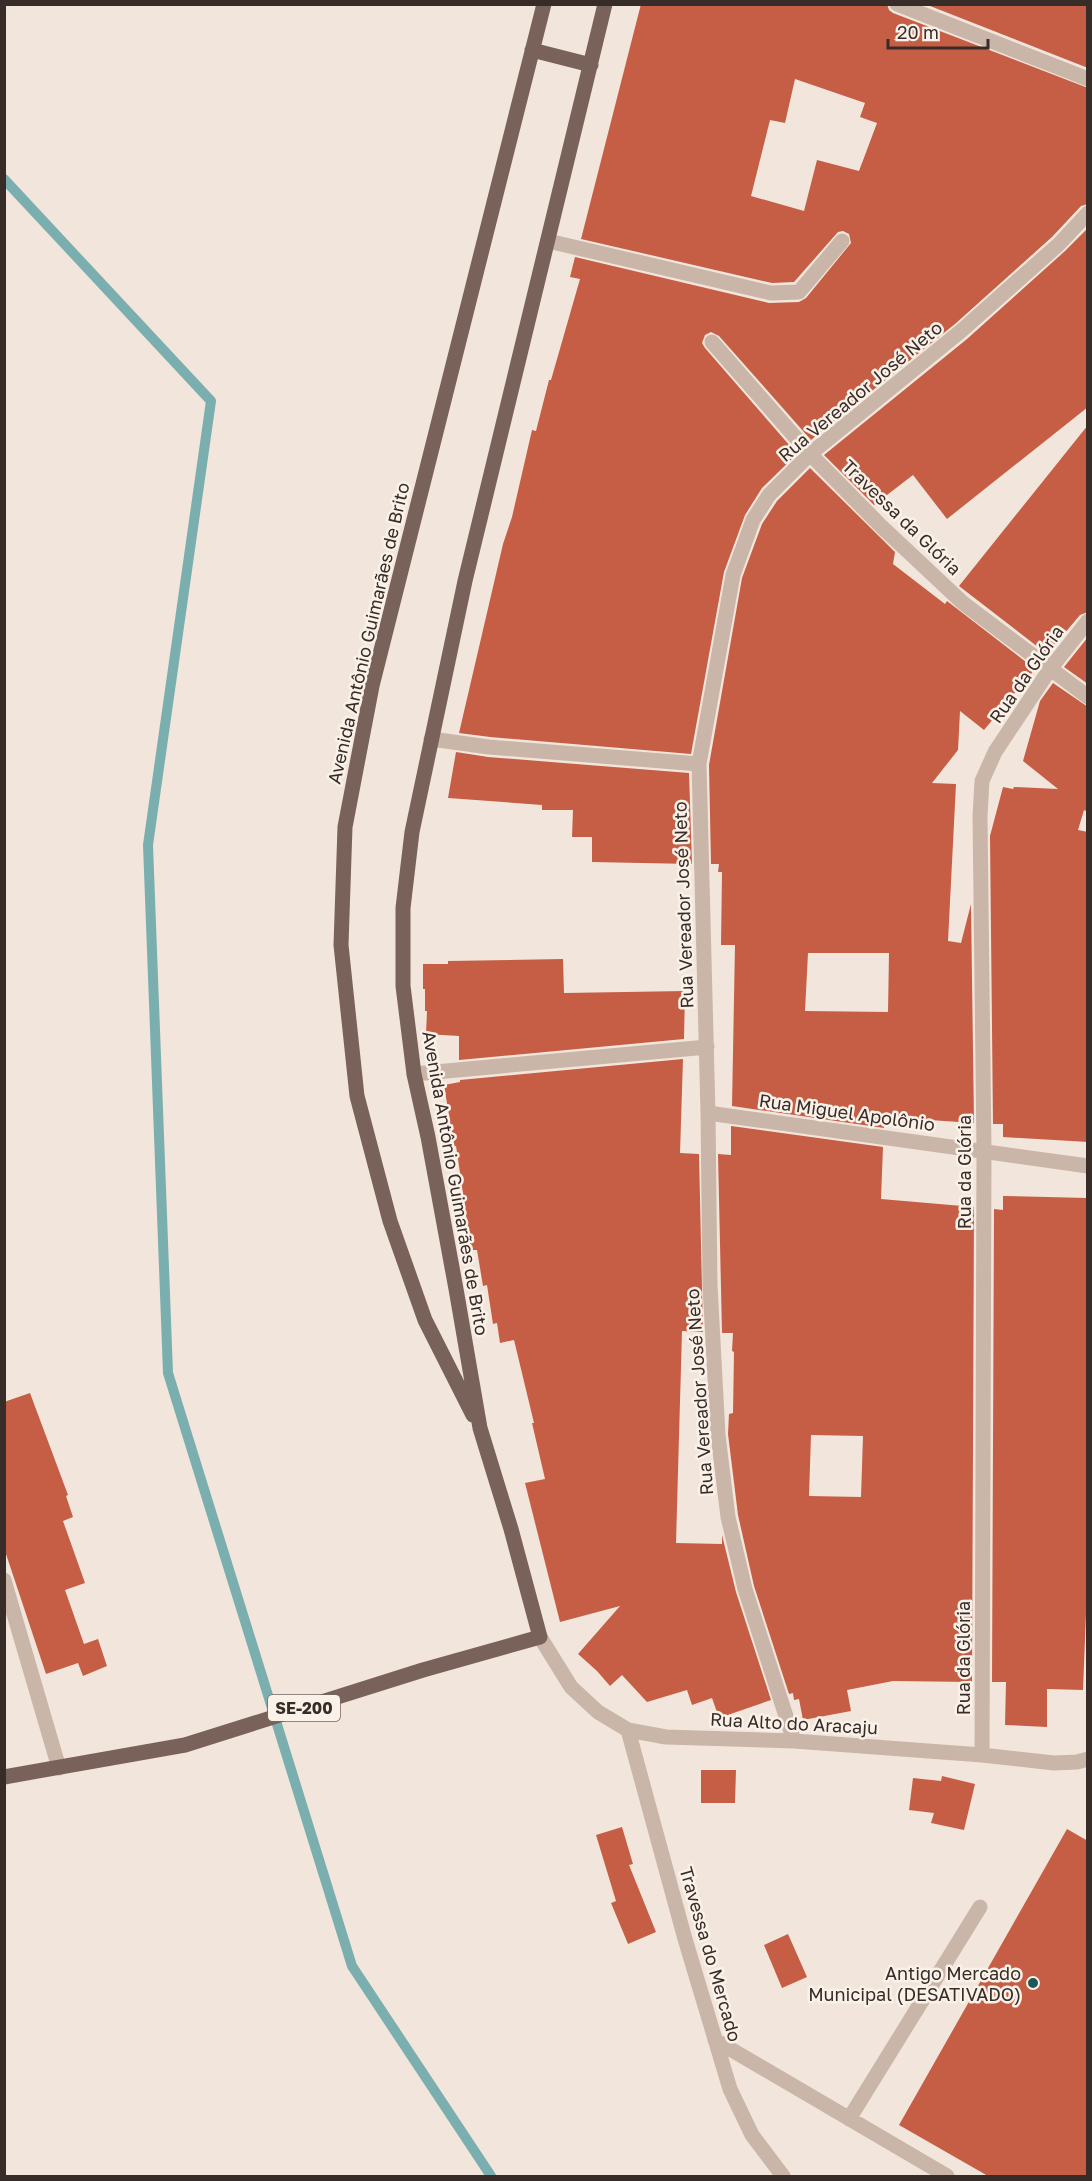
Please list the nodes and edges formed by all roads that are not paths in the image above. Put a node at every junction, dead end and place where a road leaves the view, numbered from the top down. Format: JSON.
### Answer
{"nodes":[{"id":1,"x":544,"y":4,"type":"edge"},
{"id":2,"x":605,"y":4,"type":"edge"},
{"id":3,"x":897,"y":4,"type":"edge"},
{"id":4,"x":532,"y":50,"type":"junction"},
{"id":5,"x":591,"y":65,"type":"junction"},
{"id":6,"x":1088,"y":80,"type":"edge"},
{"id":7,"x":1088,"y":213,"type":"edge"},
{"id":8,"x":548,"y":241,"type":"junction"},
{"id":9,"x":842,"y":241,"type":"dead end"},
{"id":10,"x":712,"y":342,"type":"dead end"},
{"id":11,"x":810,"y":454,"type":"junction"},
{"id":12,"x":1088,"y":621,"type":"edge"},
{"id":13,"x":1050,"y":669,"type":"junction"},
{"id":14,"x":1088,"y":697,"type":"edge"},
{"id":15,"x":431,"y":739,"type":"junction"},
{"id":16,"x":699,"y":764,"type":"junction"},
{"id":17,"x":707,"y":1047,"type":"junction"},
{"id":18,"x":414,"y":1074,"type":"junction"},
{"id":19,"x":708,"y":1113,"type":"junction"},
{"id":20,"x":984,"y":1151,"type":"junction"},
{"id":21,"x":1088,"y":1166,"type":"edge"},
{"id":22,"x":480,"y":1428,"type":"junction"},
{"id":23,"x":4,"y":1580,"type":"edge"},
{"id":24,"x":540,"y":1637,"type":"junction"},
{"id":25,"x":628,"y":1730,"type":"junction"},
{"id":26,"x":794,"y":1741,"type":"junction"},
{"id":27,"x":982,"y":1755,"type":"junction"},
{"id":28,"x":1088,"y":1759,"type":"edge"},
{"id":29,"x":59,"y":1768,"type":"junction"},
{"id":30,"x":4,"y":1777,"type":"edge"},
{"id":31,"x":980,"y":1907,"type":"dead end"},
{"id":32,"x":715,"y":2040,"type":"junction"},
{"id":33,"x":849,"y":2119,"type":"junction"},
{"id":34,"x":783,"y":2176,"type":"edge"},
{"id":35,"x":946,"y":2176,"type":"edge"}],
"edges":[{"from":1,"to":4,"type":"main road","name":"Avenida Antônio Guimarães de Brito"},
{"from":2,"to":5,"type":"main road","name":"Avenida Antônio Guimarães de Brito"},
{"from":3,"to":6,"type":"street"},
{"from":4,"to":5,"type":"main road"},
{"from":4,"to":22,"type":"main road","name":"Avenida Antônio Guimarães de Brito"},
{"from":5,"to":8,"type":"main road","name":"Avenida Antônio Guimarães de Brito"},
{"from":7,"to":11,"type":"street","name":"Rua Vereador José Neto"},
{"from":8,"to":9,"type":"street"},
{"from":8,"to":15,"type":"main road","name":"Avenida Antônio Guimarães de Brito"},
{"from":10,"to":11,"type":"street","name":"Travessa da Glória"},
{"from":11,"to":13,"type":"street","name":"Travessa da Glória"},
{"from":11,"to":16,"type":"street","name":"Rua Vereador José Neto"},
{"from":12,"to":13,"type":"street","name":"Rua da Glória"},
{"from":13,"to":14,"type":"street","name":"Travessa da Glória"},
{"from":13,"to":20,"type":"street","name":"Rua da Glória"},
{"from":15,"to":16,"type":"street"},
{"from":15,"to":18,"type":"main road","name":"Avenida Antônio Guimarães de Brito"},
{"from":16,"to":17,"type":"street","name":"Rua Vereador José Neto"},
{"from":17,"to":18,"type":"street"},
{"from":17,"to":19,"type":"street","name":"Rua Vereador José Neto"},
{"from":18,"to":22,"type":"main road","name":"Avenida Antônio Guimarães de Brito"},
{"from":19,"to":20,"type":"street","name":"Rua Miguel Apolônio"},
{"from":19,"to":26,"type":"street","name":"Rua Vereador José Neto"},
{"from":20,"to":21,"type":"street","name":"Rua Miguel Apolônio"},
{"from":20,"to":27,"type":"street","name":"Rua da Glória"},
{"from":22,"to":24,"type":"main road","name":"Avenida Antônio Guimarães de Brito"},
{"from":23,"to":29,"type":"street"},
{"from":24,"to":25,"type":"street","name":"Rua Alto do Aracaju"},
{"from":24,"to":29,"type":"main road","number":"SE-200"},
{"from":25,"to":26,"type":"street","name":"Rua Alto do Aracaju"},
{"from":25,"to":32,"type":"street","name":"Travessa do Mercado"},
{"from":26,"to":27,"type":"street","name":"Rua Alto do Aracaju"},
{"from":27,"to":28,"type":"street","name":"Rua Alto do Aracaju"},
{"from":29,"to":30,"type":"main road","number":"SE-200"},
{"from":31,"to":33,"type":"street"},
{"from":32,"to":33,"type":"street"},
{"from":32,"to":34,"type":"street","name":"Travessa do Mercado"},
{"from":33,"to":35,"type":"street"}]}
